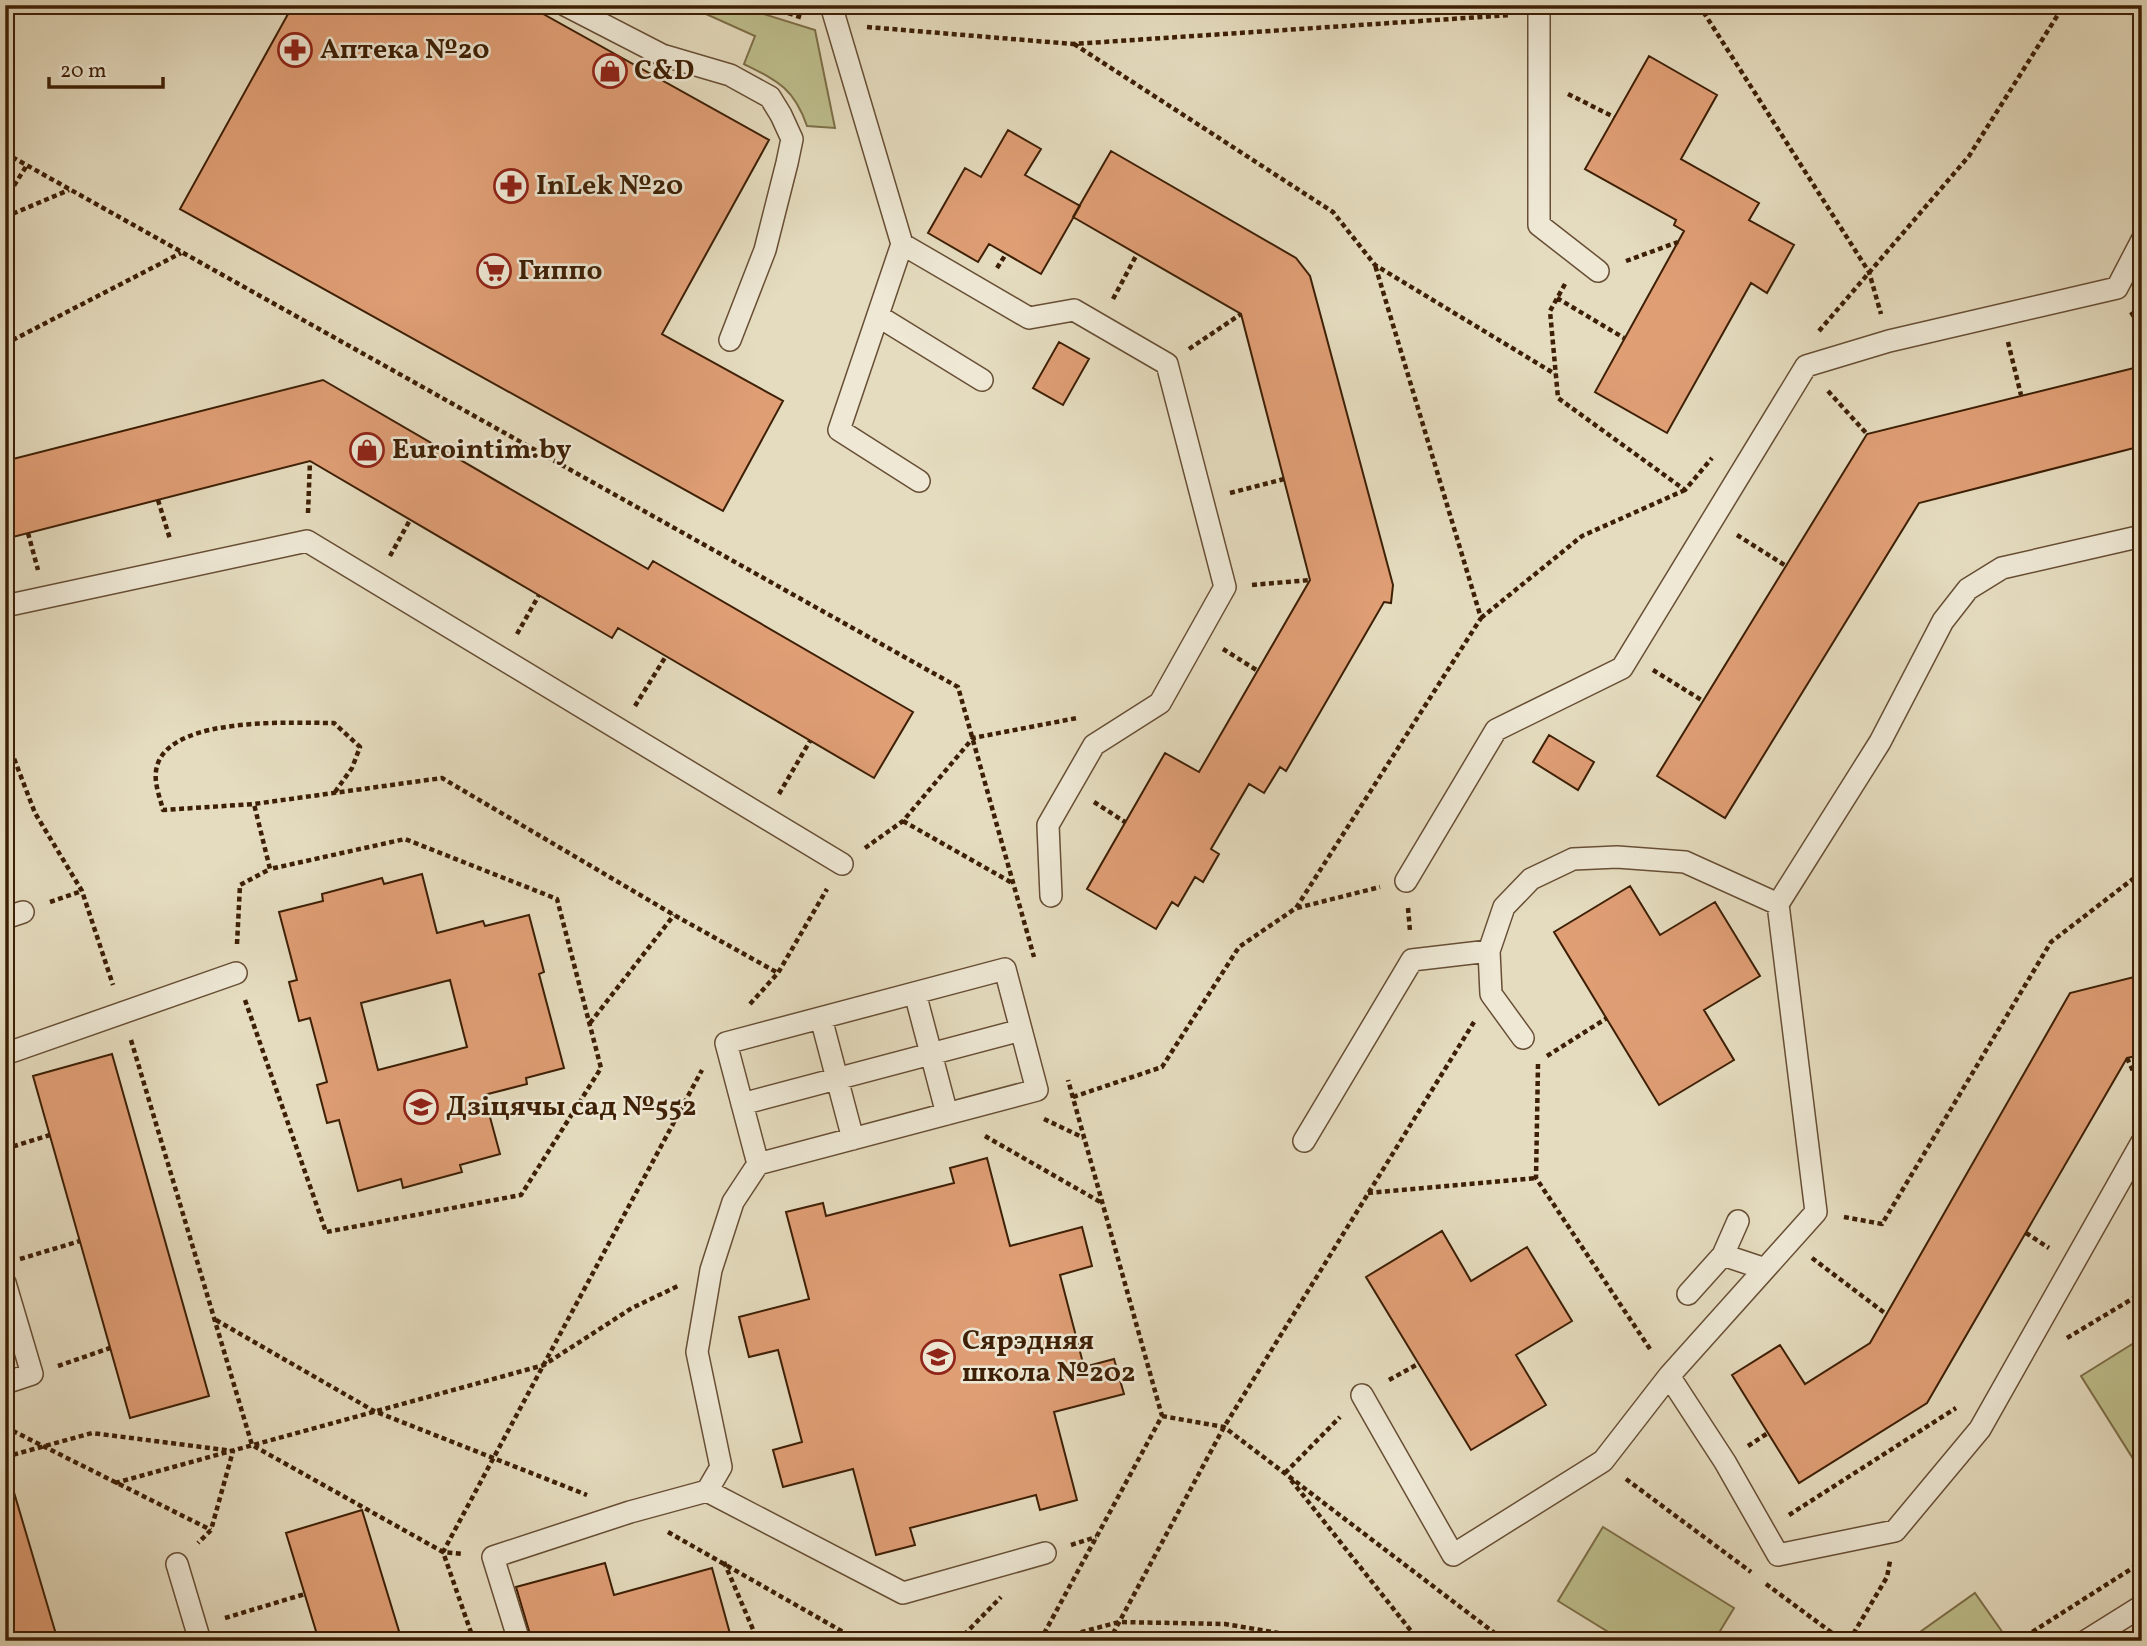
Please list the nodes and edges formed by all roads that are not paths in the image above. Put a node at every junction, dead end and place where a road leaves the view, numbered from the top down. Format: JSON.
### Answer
{"nodes":[{"id":1,"x":565,"y":5,"type":"edge"},
{"id":2,"x":1539,"y":9,"type":"edge"},
{"id":3,"x":833,"y":15,"type":"edge"},
{"id":4,"x":2142,"y":240,"type":"edge"},
{"id":5,"x":902,"y":244,"type":"junction"},
{"id":6,"x":1598,"y":271,"type":"road end"},
{"id":7,"x":878,"y":316,"type":"junction"},
{"id":8,"x":730,"y":341,"type":"dead end"},
{"id":9,"x":982,"y":380,"type":"dead end"},
{"id":10,"x":919,"y":481,"type":"dead end"},
{"id":11,"x":2142,"y":536,"type":"edge"},
{"id":12,"x":5,"y":606,"type":"edge"},
{"id":13,"x":842,"y":864,"type":"road end"},
{"id":14,"x":1406,"y":881,"type":"road end"},
{"id":15,"x":1051,"y":896,"type":"road end"},
{"id":16,"x":1778,"y":904,"type":"junction"},
{"id":17,"x":1489,"y":951,"type":"junction"},
{"id":18,"x":236,"y":973,"type":"road end"},
{"id":19,"x":915,"y":993,"type":"junction"},
{"id":20,"x":821,"y":1018,"type":"junction"},
{"id":21,"x":1021,"y":1030,"type":"junction"},
{"id":22,"x":1523,"y":1038,"type":"dead end"},
{"id":23,"x":932,"y":1053,"type":"junction"},
{"id":24,"x":5,"y":1054,"type":"edge"},
{"id":25,"x":837,"y":1078,"type":"junction"},
{"id":26,"x":742,"y":1104,"type":"junction"},
{"id":27,"x":947,"y":1114,"type":"junction"},
{"id":28,"x":853,"y":1139,"type":"junction"},
{"id":29,"x":1304,"y":1141,"type":"dead end"},
{"id":30,"x":2142,"y":1142,"type":"edge"},
{"id":31,"x":758,"y":1164,"type":"junction"},
{"id":32,"x":1738,"y":1221,"type":"dead end"},
{"id":33,"x":1723,"y":1255,"type":"junction"},
{"id":34,"x":1765,"y":1269,"type":"junction"},
{"id":35,"x":5,"y":1283,"type":"edge"},
{"id":36,"x":1688,"y":1294,"type":"dead end"},
{"id":37,"x":1668,"y":1376,"type":"junction"},
{"id":38,"x":5,"y":1382,"type":"edge"},
{"id":39,"x":1362,"y":1395,"type":"dead end"},
{"id":40,"x":707,"y":1491,"type":"junction"},
{"id":41,"x":1045,"y":1553,"type":"dead end"},
{"id":42,"x":177,"y":1564,"type":"road end"},
{"id":43,"x":2140,"y":1612,"type":"edge"},
{"id":44,"x":198,"y":1634,"type":"edge"},
{"id":45,"x":519,"y":1641,"type":"edge"},
{"id":46,"x":2086,"y":1641,"type":"edge"}],
"edges":[{"from":1,"to":8,"type":"lane"},
{"from":2,"to":6,"type":"lane"},
{"from":3,"to":5,"type":"lane"},
{"from":4,"to":14,"type":"lane"},
{"from":5,"to":7,"type":"lane"},
{"from":5,"to":15,"type":"lane"},
{"from":7,"to":9,"type":"lane"},
{"from":7,"to":10,"type":"lane"},
{"from":11,"to":16,"type":"lane"},
{"from":12,"to":13,"type":"lane"},
{"from":16,"to":17,"type":"lane"},
{"from":16,"to":34,"type":"lane"},
{"from":17,"to":22,"type":"lane"},
{"from":17,"to":29,"type":"lane"},
{"from":18,"to":24,"type":"lane"},
{"from":19,"to":20,"type":"lane"},
{"from":19,"to":21,"type":"lane"},
{"from":19,"to":23,"type":"lane"},
{"from":20,"to":25,"type":"lane"},
{"from":20,"to":26,"type":"lane"},
{"from":21,"to":23,"type":"lane"},
{"from":21,"to":27,"type":"lane"},
{"from":23,"to":25,"type":"lane"},
{"from":23,"to":27,"type":"lane"},
{"from":25,"to":26,"type":"lane"},
{"from":25,"to":28,"type":"lane"},
{"from":26,"to":31,"type":"lane"},
{"from":27,"to":28,"type":"lane"},
{"from":28,"to":31,"type":"lane"},
{"from":30,"to":37,"type":"lane"},
{"from":31,"to":40,"type":"lane"},
{"from":32,"to":33,"type":"lane"},
{"from":33,"to":34,"type":"lane"},
{"from":33,"to":36,"type":"lane"},
{"from":34,"to":37,"type":"lane"},
{"from":35,"to":38,"type":"lane"},
{"from":37,"to":39,"type":"lane"},
{"from":40,"to":41,"type":"lane"},
{"from":40,"to":45,"type":"lane"},
{"from":42,"to":44,"type":"lane"},
{"from":43,"to":46,"type":"lane"}]}
